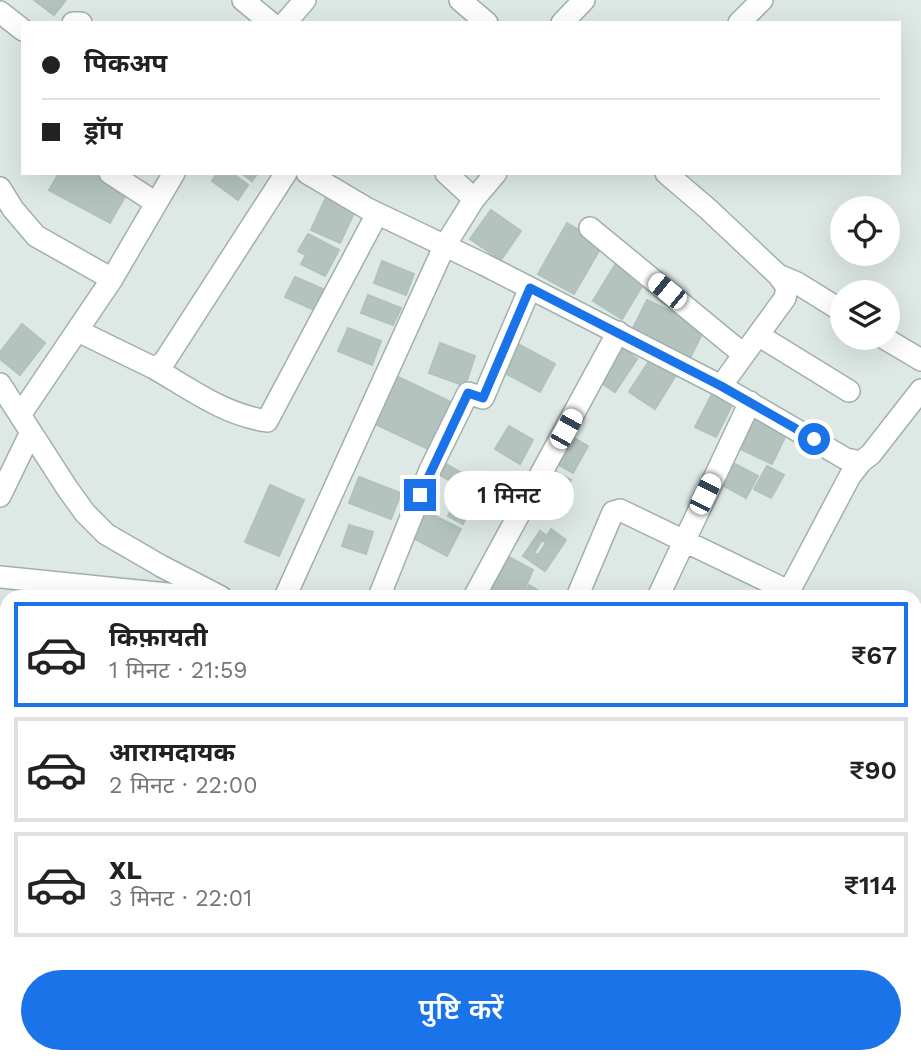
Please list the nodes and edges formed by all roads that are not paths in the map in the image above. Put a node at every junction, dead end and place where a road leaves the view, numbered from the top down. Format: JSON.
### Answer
{"nodes":[{"id":1,"x":243,"y":0,"type":"edge"},
{"id":2,"x":305,"y":0,"type":"edge"},
{"id":3,"x":460,"y":0,"type":"edge"},
{"id":4,"x":584,"y":0,"type":"edge"},
{"id":5,"x":762,"y":0,"type":"edge"},
{"id":6,"x":0,"y":12,"type":"edge"},
{"id":7,"x":269,"y":21,"type":"edge"},
{"id":8,"x":287,"y":21,"type":"edge"},
{"id":9,"x":485,"y":21,"type":"edge"},
{"id":10,"x":564,"y":21,"type":"edge"},
{"id":11,"x":741,"y":21,"type":"edge"},
{"id":12,"x":21,"y":28,"type":"edge"},
{"id":13,"x":113,"y":175,"type":"edge"},
{"id":14,"x":173,"y":175,"type":"edge"},
{"id":15,"x":285,"y":175,"type":"edge"},
{"id":16,"x":310,"y":175,"type":"edge"},
{"id":17,"x":448,"y":175,"type":"edge"},
{"id":18,"x":494,"y":175,"type":"edge"},
{"id":19,"x":668,"y":175,"type":"edge"},
{"id":20,"x":0,"y":188,"type":"edge"},
{"id":21,"x":474,"y":199,"type":"junction"},
{"id":22,"x":156,"y":203,"type":"junction"},
{"id":23,"x":377,"y":214,"type":"junction"},
{"id":24,"x":590,"y":228,"type":"dead end"},
{"id":25,"x":444,"y":247,"type":"junction"},
{"id":26,"x":778,"y":275,"type":"junction"},
{"id":27,"x":112,"y":279,"type":"junction"},
{"id":28,"x":530,"y":288,"type":"junction"},
{"id":29,"x":830,"y":304,"type":"edge"},
{"id":30,"x":78,"y":331,"type":"junction"},
{"id":31,"x":618,"y":332,"type":"junction"},
{"id":32,"x":758,"y":335,"type":"junction"},
{"id":33,"x":900,"y":348,"type":"edge"},
{"id":34,"x":743,"y":354,"type":"junction"},
{"id":35,"x":921,"y":360,"type":"edge"},
{"id":36,"x":155,"y":368,"type":"junction"},
{"id":37,"x":0,"y":384,"type":"edge"},
{"id":38,"x":721,"y":386,"type":"junction"},
{"id":39,"x":921,"y":390,"type":"edge"},
{"id":40,"x":849,"y":391,"type":"dead end"},
{"id":41,"x":750,"y":402,"type":"junction"},
{"id":42,"x":26,"y":424,"type":"junction"},
{"id":43,"x":862,"y":462,"type":"junction"},
{"id":44,"x":0,"y":496,"type":"edge"},
{"id":45,"x":683,"y":541,"type":"junction"},
{"id":46,"x":0,"y":577,"type":"edge"},
{"id":47,"x":128,"y":590,"type":"edge"},
{"id":48,"x":207,"y":590,"type":"edge"},
{"id":49,"x":288,"y":590,"type":"edge"},
{"id":50,"x":382,"y":590,"type":"edge"},
{"id":51,"x":478,"y":590,"type":"edge"},
{"id":52,"x":581,"y":590,"type":"edge"},
{"id":53,"x":661,"y":590,"type":"edge"},
{"id":54,"x":779,"y":590,"type":"edge"},
{"id":55,"x":789,"y":590,"type":"edge"}],
"edges":[{"from":1,"to":7,"type":"street"},
{"from":2,"to":8,"type":"street"},
{"from":3,"to":9,"type":"street"},
{"from":4,"to":10,"type":"street"},
{"from":5,"to":11,"type":"street"},
{"from":6,"to":12,"type":"street"},
{"from":13,"to":22,"type":"street"},
{"from":14,"to":22,"type":"street"},
{"from":15,"to":36,"type":"street"},
{"from":16,"to":23,"type":"street"},
{"from":17,"to":21,"type":"street"},
{"from":18,"to":21,"type":"street"},
{"from":19,"to":26,"type":"street"},
{"from":20,"to":27,"type":"street"},
{"from":21,"to":25,"type":"street"},
{"from":22,"to":27,"type":"street"},
{"from":23,"to":25,"type":"street"},
{"from":23,"to":36,"type":"street"},
{"from":24,"to":34,"type":"street"},
{"from":25,"to":28,"type":"street"},
{"from":25,"to":49,"type":"street"},
{"from":26,"to":29,"type":"street"},
{"from":26,"to":32,"type":"street"},
{"from":27,"to":30,"type":"street"},
{"from":28,"to":31,"type":"street"},
{"from":28,"to":50,"type":"street"},
{"from":30,"to":36,"type":"street"},
{"from":30,"to":42,"type":"street"},
{"from":31,"to":38,"type":"street"},
{"from":31,"to":51,"type":"street"},
{"from":32,"to":34,"type":"street"},
{"from":32,"to":40,"type":"street"},
{"from":33,"to":35,"type":"street"},
{"from":34,"to":38,"type":"street"},
{"from":37,"to":42,"type":"street"},
{"from":38,"to":41,"type":"street"},
{"from":39,"to":43,"type":"street"},
{"from":41,"to":43,"type":"street"},
{"from":41,"to":45,"type":"street"},
{"from":42,"to":44,"type":"street"},
{"from":42,"to":48,"type":"street"},
{"from":43,"to":55,"type":"street"},
{"from":45,"to":52,"type":"street"},
{"from":45,"to":53,"type":"street"},
{"from":45,"to":54,"type":"street"},
{"from":46,"to":47,"type":"street"}]}
